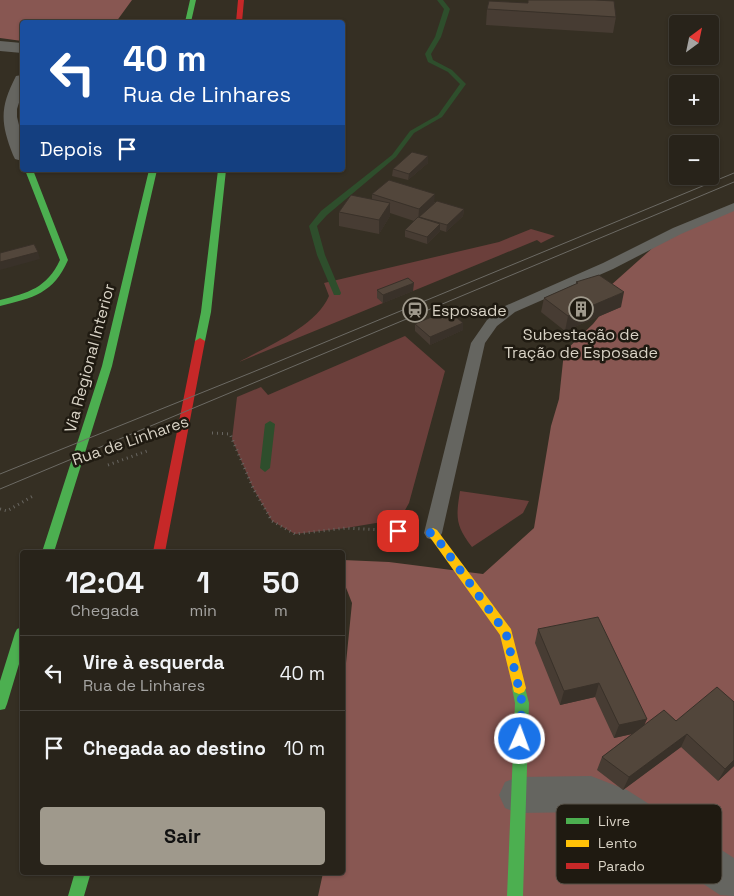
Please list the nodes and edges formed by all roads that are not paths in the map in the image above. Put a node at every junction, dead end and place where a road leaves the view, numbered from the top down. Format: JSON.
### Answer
{"nodes":[{"id":1,"x":193,"y":0,"type":"edge"},
{"id":2,"x":241,"y":0,"type":"edge"},
{"id":3,"x":188,"y":20,"type":"edge"},
{"id":4,"x":239,"y":20,"type":"edge"},
{"id":5,"x":0,"y":46,"type":"edge"},
{"id":6,"x":20,"y":48,"type":"edge"},
{"id":7,"x":20,"y":82,"type":"edge"},
{"id":8,"x":20,"y":151,"type":"edge"},
{"id":9,"x":30,"y":172,"type":"edge"},
{"id":10,"x":153,"y":172,"type":"edge"},
{"id":11,"x":222,"y":172,"type":"edge"},
{"id":12,"x":734,"y":207,"type":"edge"},
{"id":13,"x":0,"y":303,"type":"edge"},
{"id":14,"x":433,"y":533,"type":"joint"},
{"id":15,"x":49,"y":550,"type":"edge"},
{"id":16,"x":159,"y":550,"type":"edge"},
{"id":17,"x":20,"y":639,"type":"edge"},
{"id":18,"x":0,"y":704,"type":"edge"},
{"id":19,"x":518,"y":795,"type":"junction"},
{"id":20,"x":617,"y":804,"type":"edge"},
{"id":21,"x":722,"y":873,"type":"edge"},
{"id":22,"x":82,"y":875,"type":"edge"},
{"id":23,"x":734,"y":881,"type":"edge"},
{"id":24,"x":76,"y":896,"type":"edge"},
{"id":25,"x":515,"y":896,"type":"edge"}],
"edges":[{"from":1,"to":3,"type":"main road"},
{"from":2,"to":4,"type":"main road"},
{"from":5,"to":6,"type":"street"},
{"from":7,"to":8,"type":"street"},
{"from":9,"to":13,"type":"main road"},
{"from":10,"to":15,"type":"main road","name":"Via Regional Interior"},
{"from":11,"to":16,"type":"main road"},
{"from":12,"to":14,"type":"lane"},
{"from":14,"to":19,"type":"main road"},
{"from":17,"to":18,"type":"main road"},
{"from":19,"to":20,"type":"street"},
{"from":19,"to":25,"type":"main road"},
{"from":21,"to":23,"type":"street"},
{"from":22,"to":24,"type":"main road"}]}
